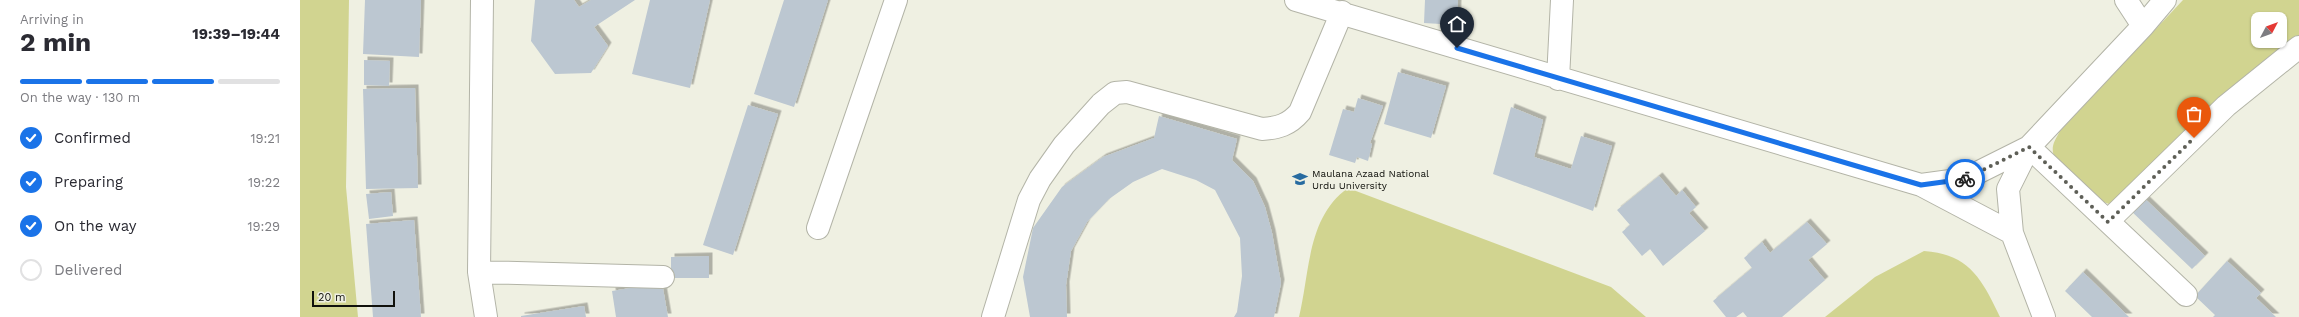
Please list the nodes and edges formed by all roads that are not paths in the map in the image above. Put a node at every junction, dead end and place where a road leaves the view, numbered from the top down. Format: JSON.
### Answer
{"nodes":[{"id":1,"x":482,"y":0,"type":"edge"},
{"id":2,"x":896,"y":0,"type":"edge"},
{"id":3,"x":1296,"y":0,"type":"edge"},
{"id":4,"x":1562,"y":0,"type":"edge"},
{"id":5,"x":2126,"y":0,"type":"edge"},
{"id":6,"x":2165,"y":0,"type":"edge"},
{"id":7,"x":1342,"y":12,"type":"junction"},
{"id":8,"x":2143,"y":26,"type":"junction"},
{"id":9,"x":2299,"y":47,"type":"edge"},
{"id":10,"x":1558,"y":79,"type":"junction"},
{"id":11,"x":2029,"y":147,"type":"junction"},
{"id":12,"x":1921,"y":185,"type":"junction"},
{"id":13,"x":2108,"y":222,"type":"junction"},
{"id":14,"x":818,"y":228,"type":"dead end"},
{"id":15,"x":2012,"y":233,"type":"junction"},
{"id":16,"x":478,"y":272,"type":"junction"},
{"id":17,"x":663,"y":277,"type":"dead end"},
{"id":18,"x":2186,"y":295,"type":"dead end"},
{"id":19,"x":486,"y":317,"type":"edge"},
{"id":20,"x":993,"y":317,"type":"edge"},
{"id":21,"x":2044,"y":317,"type":"edge"}],
"edges":[{"from":1,"to":16,"type":"lane"},
{"from":2,"to":14,"type":"lane"},
{"from":3,"to":7,"type":"lane"},
{"from":4,"to":10,"type":"lane"},
{"from":5,"to":8,"type":"lane"},
{"from":6,"to":8,"type":"lane"},
{"from":7,"to":10,"type":"lane"},
{"from":7,"to":20,"type":"lane"},
{"from":8,"to":11,"type":"lane"},
{"from":9,"to":13,"type":"lane"},
{"from":10,"to":12,"type":"lane"},
{"from":11,"to":12,"type":"lane"},
{"from":11,"to":13,"type":"lane"},
{"from":11,"to":15,"type":"lane"},
{"from":12,"to":15,"type":"lane"},
{"from":13,"to":18,"type":"lane"},
{"from":15,"to":21,"type":"lane"},
{"from":16,"to":17,"type":"lane"},
{"from":16,"to":19,"type":"lane"}]}
